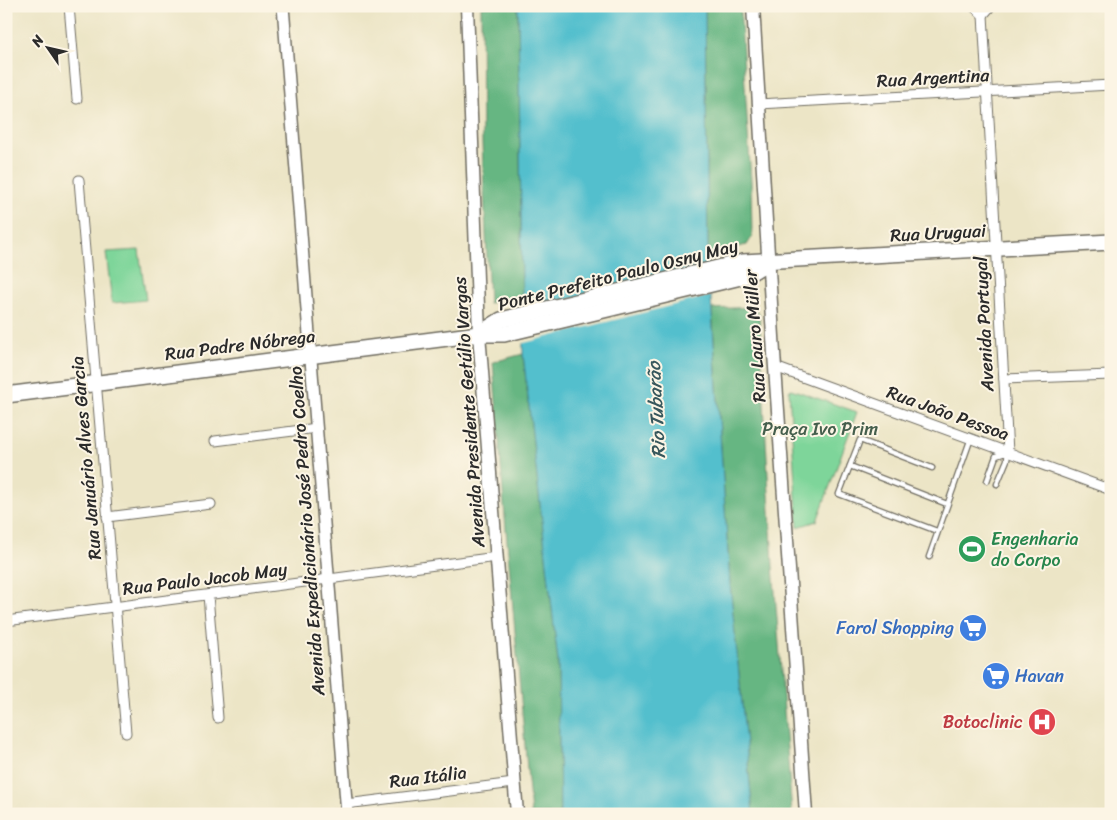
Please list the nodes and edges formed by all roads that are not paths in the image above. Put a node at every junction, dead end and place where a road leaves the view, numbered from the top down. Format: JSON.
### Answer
{"nodes":[{"id":1,"x":69,"y":6,"type":"edge"},
{"id":2,"x":283,"y":6,"type":"edge"},
{"id":3,"x":467,"y":6,"type":"edge"},
{"id":4,"x":753,"y":6,"type":"edge"},
{"id":5,"x":973,"y":6,"type":"edge"},
{"id":6,"x":991,"y":6,"type":"edge"},
{"id":7,"x":983,"y":15,"type":"junction"},
{"id":8,"x":1111,"y":85,"type":"edge"},
{"id":9,"x":988,"y":92,"type":"junction"},
{"id":10,"x":77,"y":99,"type":"dead end"},
{"id":11,"x":758,"y":104,"type":"junction"},
{"id":12,"x":79,"y":180,"type":"dead end"},
{"id":13,"x":1111,"y":242,"type":"edge"},
{"id":14,"x":996,"y":249,"type":"junction"},
{"id":15,"x":768,"y":262,"type":"junction"},
{"id":16,"x":479,"y":334,"type":"junction"},
{"id":17,"x":311,"y":355,"type":"junction"},
{"id":18,"x":775,"y":367,"type":"junction"},
{"id":19,"x":1111,"y":375,"type":"edge"},
{"id":20,"x":1004,"y":379,"type":"junction"},
{"id":21,"x":96,"y":383,"type":"junction"},
{"id":22,"x":6,"y":395,"type":"edge"},
{"id":23,"x":317,"y":428,"type":"junction"},
{"id":24,"x":971,"y":438,"type":"junction"},
{"id":25,"x":215,"y":441,"type":"dead end"},
{"id":26,"x":1008,"y":452,"type":"junction"},
{"id":27,"x":850,"y":466,"type":"junction"},
{"id":28,"x":932,"y":468,"type":"dead end"},
{"id":29,"x":987,"y":481,"type":"dead end"},
{"id":30,"x":997,"y":484,"type":"dead end"},
{"id":31,"x":1111,"y":490,"type":"edge"},
{"id":32,"x":211,"y":504,"type":"dead end"},
{"id":33,"x":947,"y":504,"type":"junction"},
{"id":34,"x":108,"y":517,"type":"junction"},
{"id":35,"x":938,"y":531,"type":"junction"},
{"id":36,"x":929,"y":557,"type":"dead end"},
{"id":37,"x":497,"y":558,"type":"junction"},
{"id":38,"x":328,"y":580,"type":"junction"},
{"id":39,"x":208,"y":595,"type":"junction"},
{"id":40,"x":115,"y":607,"type":"junction"},
{"id":41,"x":6,"y":621,"type":"edge"},
{"id":42,"x":218,"y":718,"type":"dead end"},
{"id":43,"x":126,"y":734,"type":"dead end"},
{"id":44,"x":514,"y":783,"type":"junction"},
{"id":45,"x":346,"y":809,"type":"edge"},
{"id":46,"x":517,"y":814,"type":"edge"},
{"id":47,"x":806,"y":814,"type":"edge"}],
"edges":[{"from":1,"to":10,"type":"street"},
{"from":2,"to":17,"type":"street","name":"Avenida Expedicionário José Pedro Coelho"},
{"from":3,"to":16,"type":"main road","name":"Avenida Presidente Getúlio Vargas"},
{"from":4,"to":11,"type":"main road","name":"Rua Lauro Müller"},
{"from":5,"to":7,"type":"street"},
{"from":6,"to":7,"type":"street"},
{"from":7,"to":9,"type":"street","name":"Avenida Portugal"},
{"from":8,"to":9,"type":"street","name":"Rua Argentina"},
{"from":9,"to":11,"type":"street","name":"Rua Argentina"},
{"from":9,"to":14,"type":"street","name":"Avenida Portugal"},
{"from":11,"to":15,"type":"main road","name":"Rua Lauro Müller"},
{"from":12,"to":21,"type":"street","name":"Rua Januário Alves Garcia"},
{"from":13,"to":14,"type":"main road","name":"Rua Uruguai"},
{"from":14,"to":15,"type":"main road","name":"Rua Uruguai"},
{"from":14,"to":20,"type":"street","name":"Avenida Portugal"},
{"from":15,"to":16,"type":"main road","name":"Ponte Prefeito Paulo Osny May"},
{"from":15,"to":18,"type":"main road","name":"Rua Lauro Müller"},
{"from":16,"to":17,"type":"main road","name":"Rua Padre Nóbrega"},
{"from":16,"to":37,"type":"main road","name":"Avenida Presidente Getúlio Vargas"},
{"from":17,"to":21,"type":"main road","name":"Rua Padre Nóbrega"},
{"from":17,"to":23,"type":"street","name":"Avenida Expedicionário José Pedro Coelho"},
{"from":18,"to":24,"type":"street","name":"Rua João Pessoa"},
{"from":18,"to":47,"type":"main road","name":"Rua Lauro Müller"},
{"from":19,"to":20,"type":"street"},
{"from":20,"to":26,"type":"street","name":"Avenida Portugal"},
{"from":21,"to":22,"type":"main road","name":"Rua Padre Nóbrega"},
{"from":21,"to":34,"type":"street","name":"Rua Januário Alves Garcia"},
{"from":23,"to":25,"type":"street"},
{"from":23,"to":38,"type":"street","name":"Avenida Expedicionário José Pedro Coelho"},
{"from":24,"to":26,"type":"street","name":"Rua João Pessoa"},
{"from":24,"to":33,"type":"lane"},
{"from":26,"to":29,"type":"lane"},
{"from":26,"to":30,"type":"lane"},
{"from":26,"to":31,"type":"street","name":"Rua João Pessoa"},
{"from":27,"to":28,"type":"lane"},
{"from":27,"to":33,"type":"lane"},
{"from":27,"to":35,"type":"lane"},
{"from":32,"to":34,"type":"street"},
{"from":33,"to":35,"type":"lane"},
{"from":34,"to":40,"type":"street","name":"Rua Januário Alves Garcia"},
{"from":35,"to":36,"type":"lane"},
{"from":37,"to":38,"type":"street","name":"Rua Paulo Jacob May"},
{"from":37,"to":44,"type":"main road","name":"Avenida Presidente Getúlio Vargas"},
{"from":38,"to":39,"type":"street","name":"Rua Paulo Jacob May"},
{"from":38,"to":45,"type":"street","name":"Avenida Expedicionário José Pedro Coelho"},
{"from":39,"to":40,"type":"street","name":"Rua Paulo Jacob May"},
{"from":39,"to":42,"type":"street"},
{"from":40,"to":41,"type":"street","name":"Rua Paulo Jacob May"},
{"from":40,"to":43,"type":"street","name":"Rua Januário Alves Garcia"},
{"from":44,"to":45,"type":"street","name":"Rua Itália"},
{"from":44,"to":46,"type":"main road","name":"Avenida Presidente Getúlio Vargas"}]}
